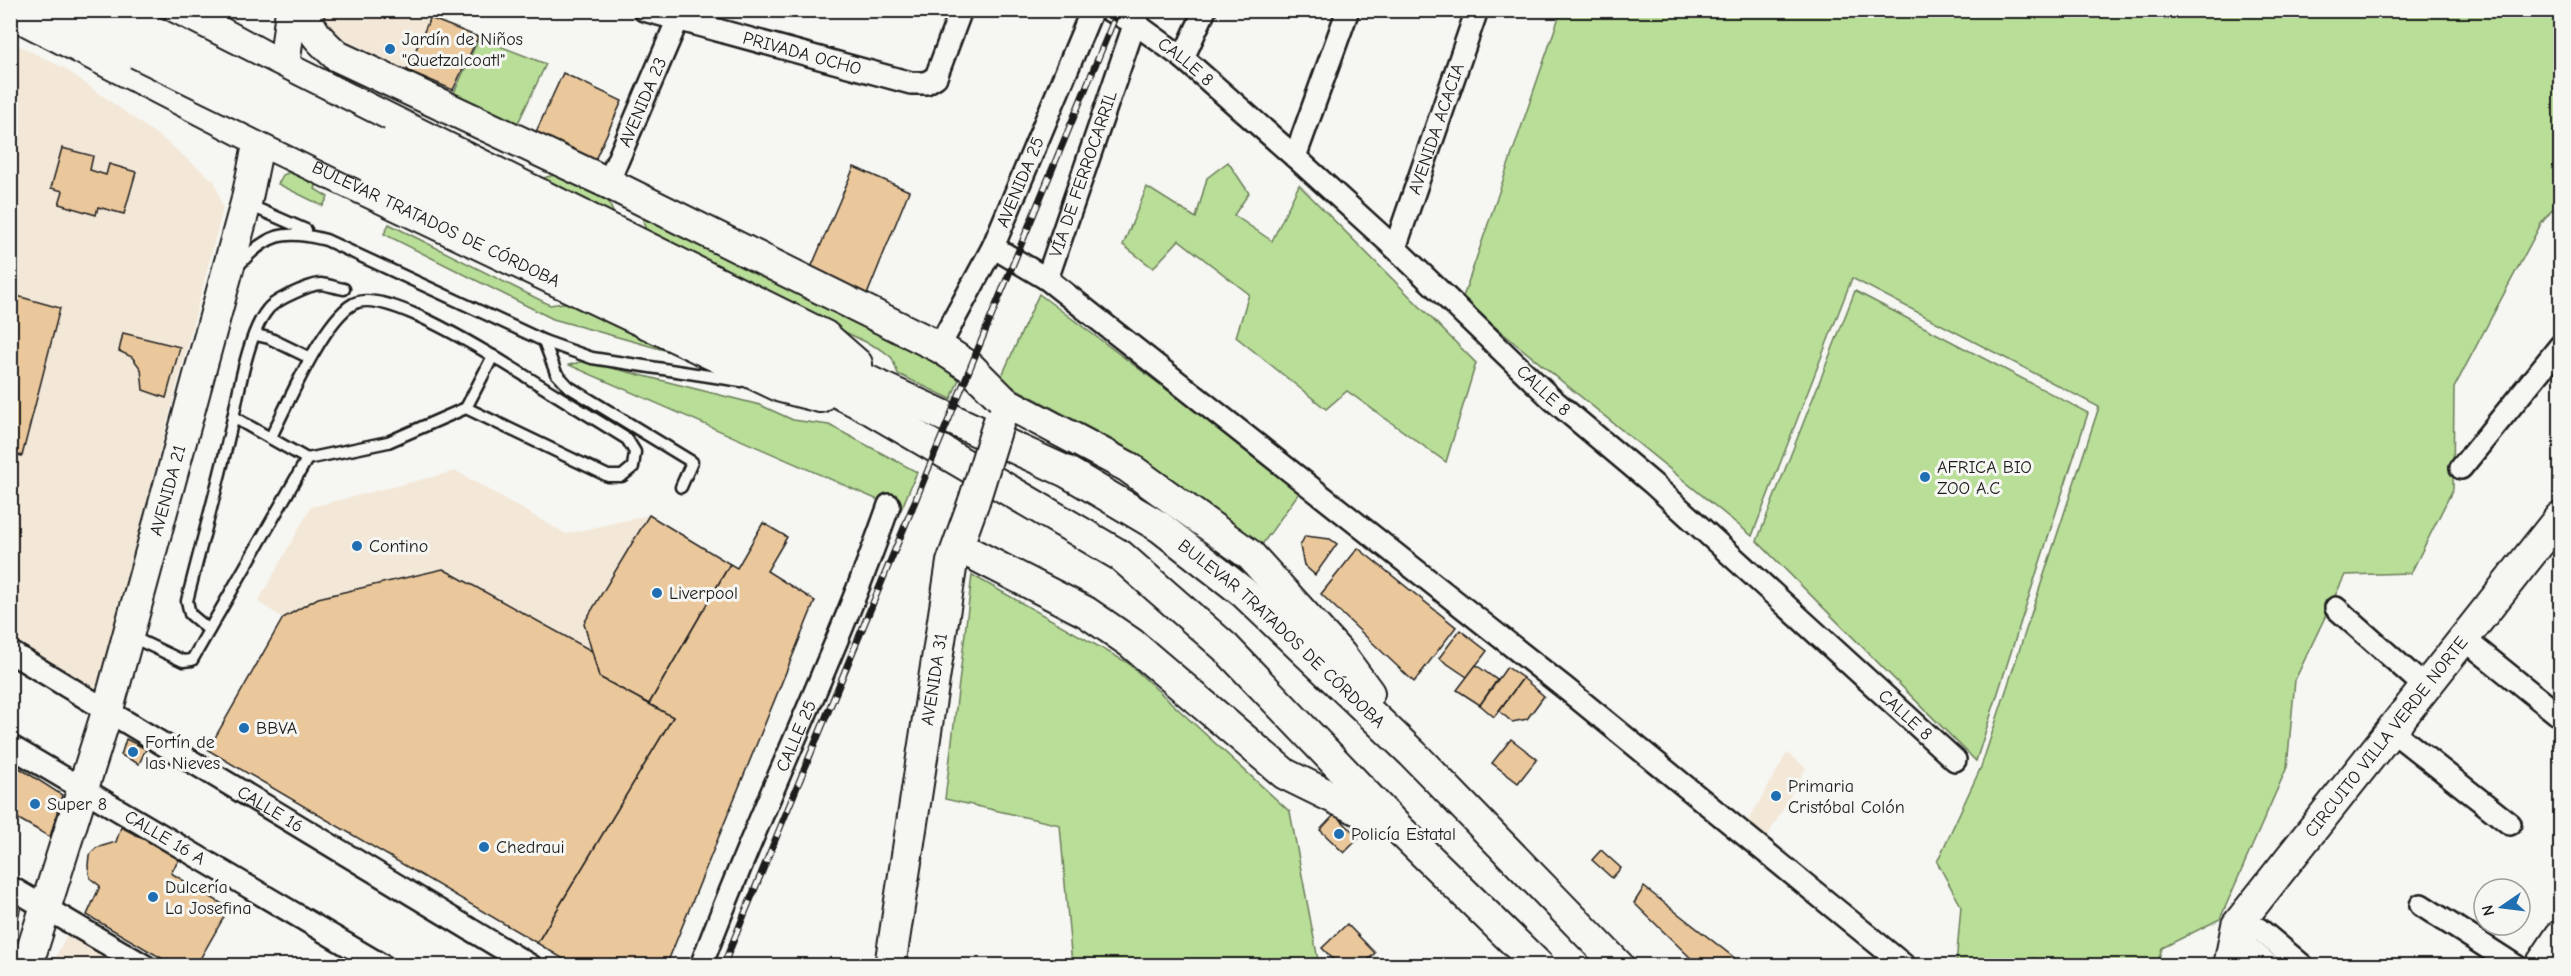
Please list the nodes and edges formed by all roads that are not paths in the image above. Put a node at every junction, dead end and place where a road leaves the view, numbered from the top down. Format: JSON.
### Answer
{"nodes":[{"id":1,"x":53,"y":10,"type":"edge"},
{"id":2,"x":112,"y":10,"type":"edge"},
{"id":3,"x":180,"y":10,"type":"edge"},
{"id":4,"x":276,"y":10,"type":"edge"},
{"id":5,"x":291,"y":10,"type":"edge"},
{"id":6,"x":306,"y":10,"type":"edge"},
{"id":7,"x":644,"y":10,"type":"edge"},
{"id":8,"x":962,"y":10,"type":"edge"},
{"id":9,"x":1092,"y":10,"type":"edge"},
{"id":10,"x":1109,"y":10,"type":"edge"},
{"id":11,"x":1205,"y":10,"type":"edge"},
{"id":12,"x":1348,"y":10,"type":"edge"},
{"id":13,"x":1477,"y":10,"type":"edge"},
{"id":14,"x":10,"y":12,"type":"edge"},
{"id":15,"x":1136,"y":16,"type":"edge"},
{"id":16,"x":678,"y":19,"type":"junction"},
{"id":17,"x":142,"y":41,"type":"junction"},
{"id":18,"x":1183,"y":58,"type":"junction"},
{"id":19,"x":271,"y":60,"type":"junction"},
{"id":20,"x":260,"y":140,"type":"junction"},
{"id":21,"x":549,"y":156,"type":"junction"},
{"id":22,"x":1295,"y":157,"type":"junction"},
{"id":23,"x":512,"y":178,"type":"junction"},
{"id":24,"x":608,"y":183,"type":"junction"},
{"id":25,"x":246,"y":203,"type":"junction"},
{"id":26,"x":326,"y":240,"type":"junction"},
{"id":27,"x":633,"y":240,"type":"junction"},
{"id":28,"x":993,"y":247,"type":"junction"},
{"id":29,"x":1395,"y":248,"type":"junction"},
{"id":30,"x":1047,"y":279,"type":"junction"},
{"id":31,"x":224,"y":282,"type":"junction"},
{"id":32,"x":344,"y":289,"type":"dead end"},
{"id":33,"x":255,"y":335,"type":"junction"},
{"id":34,"x":544,"y":341,"type":"junction"},
{"id":35,"x":2560,"y":346,"type":"edge"},
{"id":36,"x":939,"y":347,"type":"junction"},
{"id":37,"x":493,"y":356,"type":"junction"},
{"id":38,"x":310,"y":358,"type":"junction"},
{"id":39,"x":781,"y":387,"type":"junction"},
{"id":40,"x":877,"y":398,"type":"junction"},
{"id":41,"x":466,"y":408,"type":"junction"},
{"id":42,"x":1002,"y":411,"type":"junction"},
{"id":43,"x":233,"y":417,"type":"junction"},
{"id":44,"x":271,"y":437,"type":"junction"},
{"id":45,"x":307,"y":459,"type":"junction"},
{"id":46,"x":2461,"y":468,"type":"dead end"},
{"id":47,"x":681,"y":487,"type":"dead end"},
{"id":48,"x":889,"y":505,"type":"dead end"},
{"id":49,"x":2560,"y":517,"type":"edge"},
{"id":50,"x":959,"y":546,"type":"junction"},
{"id":51,"x":2336,"y":608,"type":"dead end"},
{"id":52,"x":209,"y":630,"type":"junction"},
{"id":53,"x":127,"y":635,"type":"junction"},
{"id":54,"x":2463,"y":638,"type":"junction"},
{"id":55,"x":10,"y":652,"type":"edge"},
{"id":56,"x":2425,"y":687,"type":"junction"},
{"id":57,"x":108,"y":709,"type":"junction"},
{"id":58,"x":2560,"y":716,"type":"edge"},
{"id":59,"x":2391,"y":730,"type":"junction"},
{"id":60,"x":10,"y":746,"type":"edge"},
{"id":61,"x":1413,"y":754,"type":"junction"},
{"id":62,"x":1955,"y":760,"type":"dead end"},
{"id":63,"x":82,"y":788,"type":"junction"},
{"id":64,"x":2510,"y":824,"type":"dead end"},
{"id":65,"x":1400,"y":831,"type":"junction"},
{"id":66,"x":10,"y":887,"type":"edge"},
{"id":67,"x":2421,"y":905,"type":"dead end"},
{"id":68,"x":46,"y":908,"type":"junction"},
{"id":69,"x":2237,"y":925,"type":"junction"},
{"id":70,"x":2560,"y":936,"type":"edge"},
{"id":71,"x":27,"y":966,"type":"edge"},
{"id":72,"x":145,"y":966,"type":"edge"},
{"id":73,"x":383,"y":966,"type":"edge"},
{"id":74,"x":531,"y":966,"type":"edge"},
{"id":75,"x":701,"y":966,"type":"edge"},
{"id":76,"x":890,"y":966,"type":"edge"},
{"id":77,"x":1539,"y":966,"type":"edge"},
{"id":78,"x":1619,"y":966,"type":"edge"},
{"id":79,"x":1905,"y":966,"type":"edge"},
{"id":80,"x":2229,"y":966,"type":"edge"},
{"id":81,"x":2270,"y":966,"type":"edge"},
{"id":82,"x":2302,"y":966,"type":"edge"},
{"id":83,"x":2516,"y":966,"type":"edge"},
{"id":84,"x":2540,"y":966,"type":"edge"}],
"edges":[{"from":1,"to":17,"type":"street","name":"BULEVAR TRATADOS DE CÓRDOBA"},
{"from":2,"to":17,"type":"street","name":"BULEVAR TRATADOS DE CÓRDOBA"},
{"from":3,"to":19,"type":"street","name":"BULEVAR TRATADOS DE CÓRDOBA"},
{"from":4,"to":19,"type":"street"},
{"from":5,"to":19,"type":"street","name":"AVENIDA 21"},
{"from":6,"to":21,"type":"street"},
{"from":7,"to":16,"type":"street","name":"PRIVADA OCHO"},
{"from":8,"to":16,"type":"street","name":"PRIVADA OCHO"},
{"from":9,"to":28,"type":"street","name":"AVENIDA 25"},
{"from":10,"to":15,"type":"street","name":"CALLE 8"},
{"from":11,"to":18,"type":"street"},
{"from":12,"to":22,"type":"street"},
{"from":13,"to":29,"type":"street","name":"AVENIDA ACACIA"},
{"from":14,"to":20,"type":"street","name":"BULEVAR TRATADOS DE CÓRDOBA"},
{"from":15,"to":18,"type":"street","name":"CALLE 8"},
{"from":15,"to":30,"type":"street","name":"VÍA DE FERROCARRIL"},
{"from":16,"to":24,"type":"street","name":"AVENIDA 23"},
{"from":17,"to":40,"type":"street","name":"BULEVAR TRATADOS DE CÓRDOBA","bridge":true},
{"from":18,"to":22,"type":"street","name":"CALLE 8"},
{"from":19,"to":20,"type":"street","name":"AVENIDA 21"},
{"from":19,"to":23,"type":"street","name":"BULEVAR TRATADOS DE CÓRDOBA"},
{"from":20,"to":25,"type":"street","name":"AVENIDA 21"},
{"from":20,"to":39,"type":"street","name":"BULEVAR TRATADOS DE CÓRDOBA"},
{"from":21,"to":23,"type":"street"},
{"from":21,"to":24,"type":"street"},
{"from":22,"to":29,"type":"street","name":"CALLE 8"},
{"from":23,"to":27,"type":"street","name":"BULEVAR TRATADOS DE CÓRDOBA"},
{"from":24,"to":27,"type":"street"},
{"from":24,"to":36,"type":"street"},
{"from":25,"to":26,"type":"lane"},
{"from":25,"to":31,"type":"street","name":"AVENIDA 21"},
{"from":26,"to":31,"type":"lane"},
{"from":26,"to":34,"type":"lane"},
{"from":27,"to":40,"type":"street","name":"BULEVAR TRATADOS DE CÓRDOBA"},
{"from":28,"to":30,"type":"street","name":"VÍA DE FERROCARRIL"},
{"from":28,"to":36,"type":"street","name":"AVENIDA 25"},
{"from":29,"to":62,"type":"street","name":"CALLE 8"},
{"from":30,"to":79,"type":"street"},
{"from":31,"to":53,"type":"street","name":"AVENIDA 21"},
{"from":32,"to":33,"type":"lane"},
{"from":33,"to":38,"type":"lane"},
{"from":33,"to":43,"type":"lane"},
{"from":34,"to":39,"type":"lane"},
{"from":34,"to":47,"type":"lane"},
{"from":35,"to":46,"type":"street"},
{"from":36,"to":42,"type":"street"},
{"from":37,"to":38,"type":"lane"},
{"from":37,"to":41,"type":"lane"},
{"from":37,"to":41,"type":"lane"},
{"from":38,"to":44,"type":"lane"},
{"from":39,"to":40,"type":"street","name":"BULEVAR TRATADOS DE CÓRDOBA"},
{"from":40,"to":61,"type":"street","name":"BULEVAR TRATADOS DE CÓRDOBA"},
{"from":40,"to":65,"type":"street","name":"BULEVAR TRATADOS DE CÓRDOBA"},
{"from":41,"to":45,"type":"lane"},
{"from":42,"to":50,"type":"street","name":"AVENIDA 31","bridge":true},
{"from":42,"to":61,"type":"street"},
{"from":43,"to":44,"type":"lane"},
{"from":43,"to":52,"type":"lane"},
{"from":44,"to":45,"type":"lane"},
{"from":45,"to":52,"type":"lane"},
{"from":48,"to":75,"type":"street","name":"CALLE 25"},
{"from":49,"to":54,"type":"street","name":"CIRCUITO VILLA VERDE NORTE"},
{"from":50,"to":65,"type":"street"},
{"from":50,"to":76,"type":"street","name":"AVENIDA 31"},
{"from":51,"to":56,"type":"street"},
{"from":52,"to":53,"type":"lane"},
{"from":53,"to":57,"type":"street","name":"AVENIDA 21"},
{"from":54,"to":56,"type":"street","name":"CIRCUITO VILLA VERDE NORTE"},
{"from":54,"to":58,"type":"street"},
{"from":55,"to":57,"type":"street","name":"CALLE 16"},
{"from":56,"to":59,"type":"street","name":"CIRCUITO VILLA VERDE NORTE"},
{"from":57,"to":63,"type":"street","name":"AVENIDA 21"},
{"from":57,"to":74,"type":"street","name":"CALLE 16"},
{"from":59,"to":64,"type":"street"},
{"from":59,"to":69,"type":"street","name":"CIRCUITO VILLA VERDE NORTE"},
{"from":60,"to":63,"type":"street","name":"CALLE 16 A"},
{"from":61,"to":78,"type":"street","name":"BULEVAR TRATADOS DE CÓRDOBA"},
{"from":63,"to":68,"type":"street","name":"AVENIDA 21"},
{"from":63,"to":73,"type":"street","name":"CALLE 16 A"},
{"from":65,"to":77,"type":"street","name":"BULEVAR TRATADOS DE CÓRDOBA"},
{"from":66,"to":68,"type":"street"},
{"from":67,"to":83,"type":"street"},
{"from":68,"to":71,"type":"street","name":"AVENIDA 21"},
{"from":68,"to":72,"type":"street"},
{"from":69,"to":80,"type":"street","name":"CIRCUITO VILLA VERDE NORTE"},
{"from":69,"to":81,"type":"street"},
{"from":69,"to":82,"type":"street"},
{"from":70,"to":84,"type":"street"}]}
